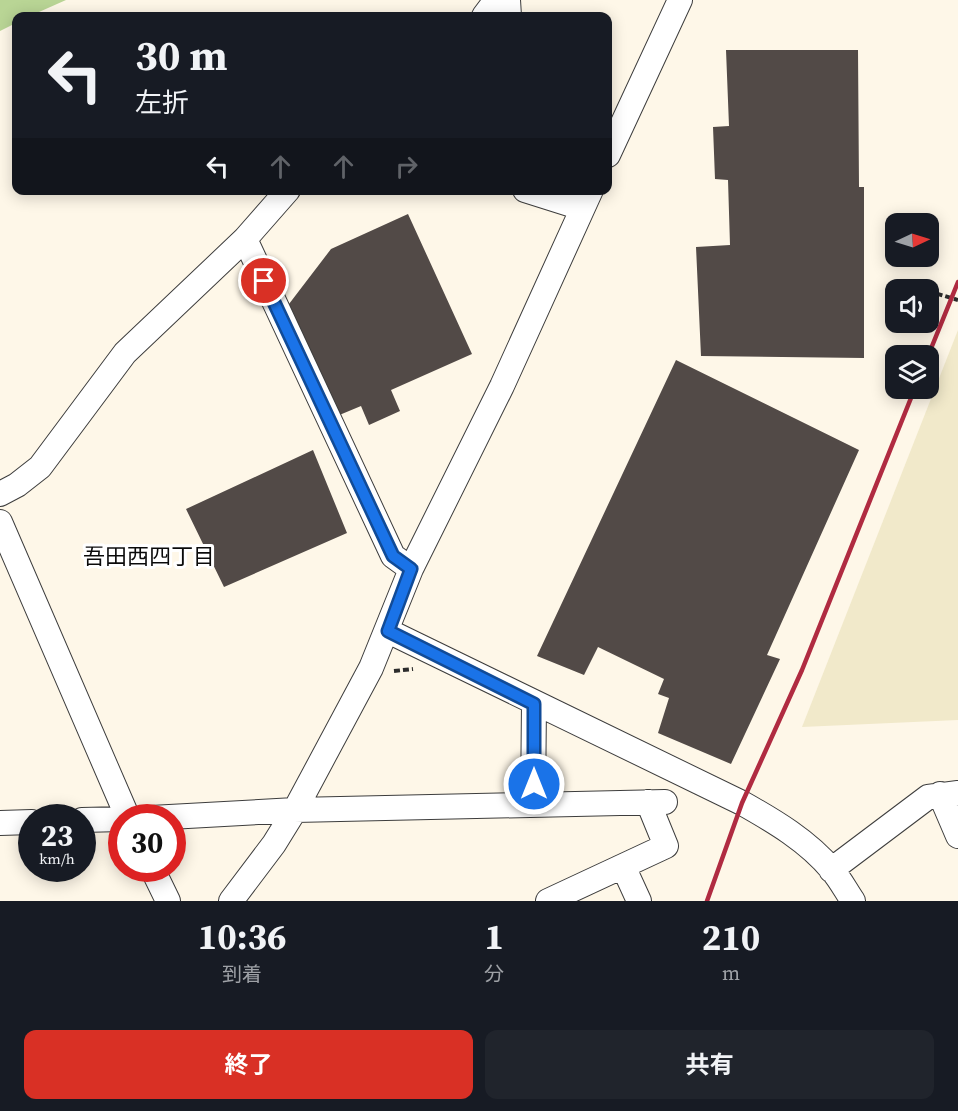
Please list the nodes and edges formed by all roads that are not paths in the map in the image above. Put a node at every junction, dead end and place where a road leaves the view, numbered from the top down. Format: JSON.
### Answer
{"nodes":[{"id":1,"x":680,"y":0,"type":"edge"},
{"id":2,"x":612,"y":145,"type":"edge"},
{"id":3,"x":283,"y":195,"type":"edge"},
{"id":4,"x":559,"y":195,"type":"edge"},
{"id":5,"x":587,"y":199,"type":"edge"},
{"id":6,"x":244,"y":238,"type":"junction"},
{"id":7,"x":0,"y":494,"type":"edge"},
{"id":8,"x":0,"y":522,"type":"edge"},
{"id":9,"x":411,"y":569,"type":"junction"},
{"id":10,"x":388,"y":631,"type":"junction"},
{"id":11,"x":534,"y":704,"type":"junction"},
{"id":12,"x":949,"y":794,"type":"edge"},
{"id":13,"x":122,"y":804,"type":"edge"},
{"id":14,"x":533,"y":804,"type":"junction"},
{"id":15,"x":295,"y":810,"type":"junction"},
{"id":16,"x":186,"y":816,"type":"edge"},
{"id":17,"x":18,"y":822,"type":"edge"},
{"id":18,"x":0,"y":823,"type":"edge"},
{"id":19,"x":958,"y":836,"type":"edge"},
{"id":20,"x":623,"y":866,"type":"junction"},
{"id":21,"x":831,"y":870,"type":"junction"},
{"id":22,"x":159,"y":882,"type":"edge"},
{"id":23,"x":168,"y":901,"type":"edge"},
{"id":24,"x":231,"y":901,"type":"edge"},
{"id":25,"x":548,"y":901,"type":"edge"},
{"id":26,"x":639,"y":901,"type":"edge"},
{"id":27,"x":853,"y":901,"type":"edge"}],
"edges":[{"from":1,"to":2,"type":"street"},
{"from":3,"to":6,"type":"street"},
{"from":4,"to":5,"type":"street"},
{"from":5,"to":9,"type":"street"},
{"from":6,"to":7,"type":"street"},
{"from":6,"to":9,"type":"street"},
{"from":8,"to":13,"type":"street"},
{"from":9,"to":10,"type":"street"},
{"from":10,"to":11,"type":"street"},
{"from":10,"to":15,"type":"street"},
{"from":11,"to":14,"type":"street"},
{"from":11,"to":21,"type":"street"},
{"from":12,"to":19,"type":"street"},
{"from":12,"to":21,"type":"street"},
{"from":14,"to":15,"type":"street"},
{"from":14,"to":20,"type":"street"},
{"from":15,"to":16,"type":"street"},
{"from":15,"to":24,"type":"street"},
{"from":17,"to":18,"type":"street"},
{"from":20,"to":25,"type":"street"},
{"from":20,"to":26,"type":"street"},
{"from":21,"to":27,"type":"street"},
{"from":22,"to":23,"type":"street"}]}
